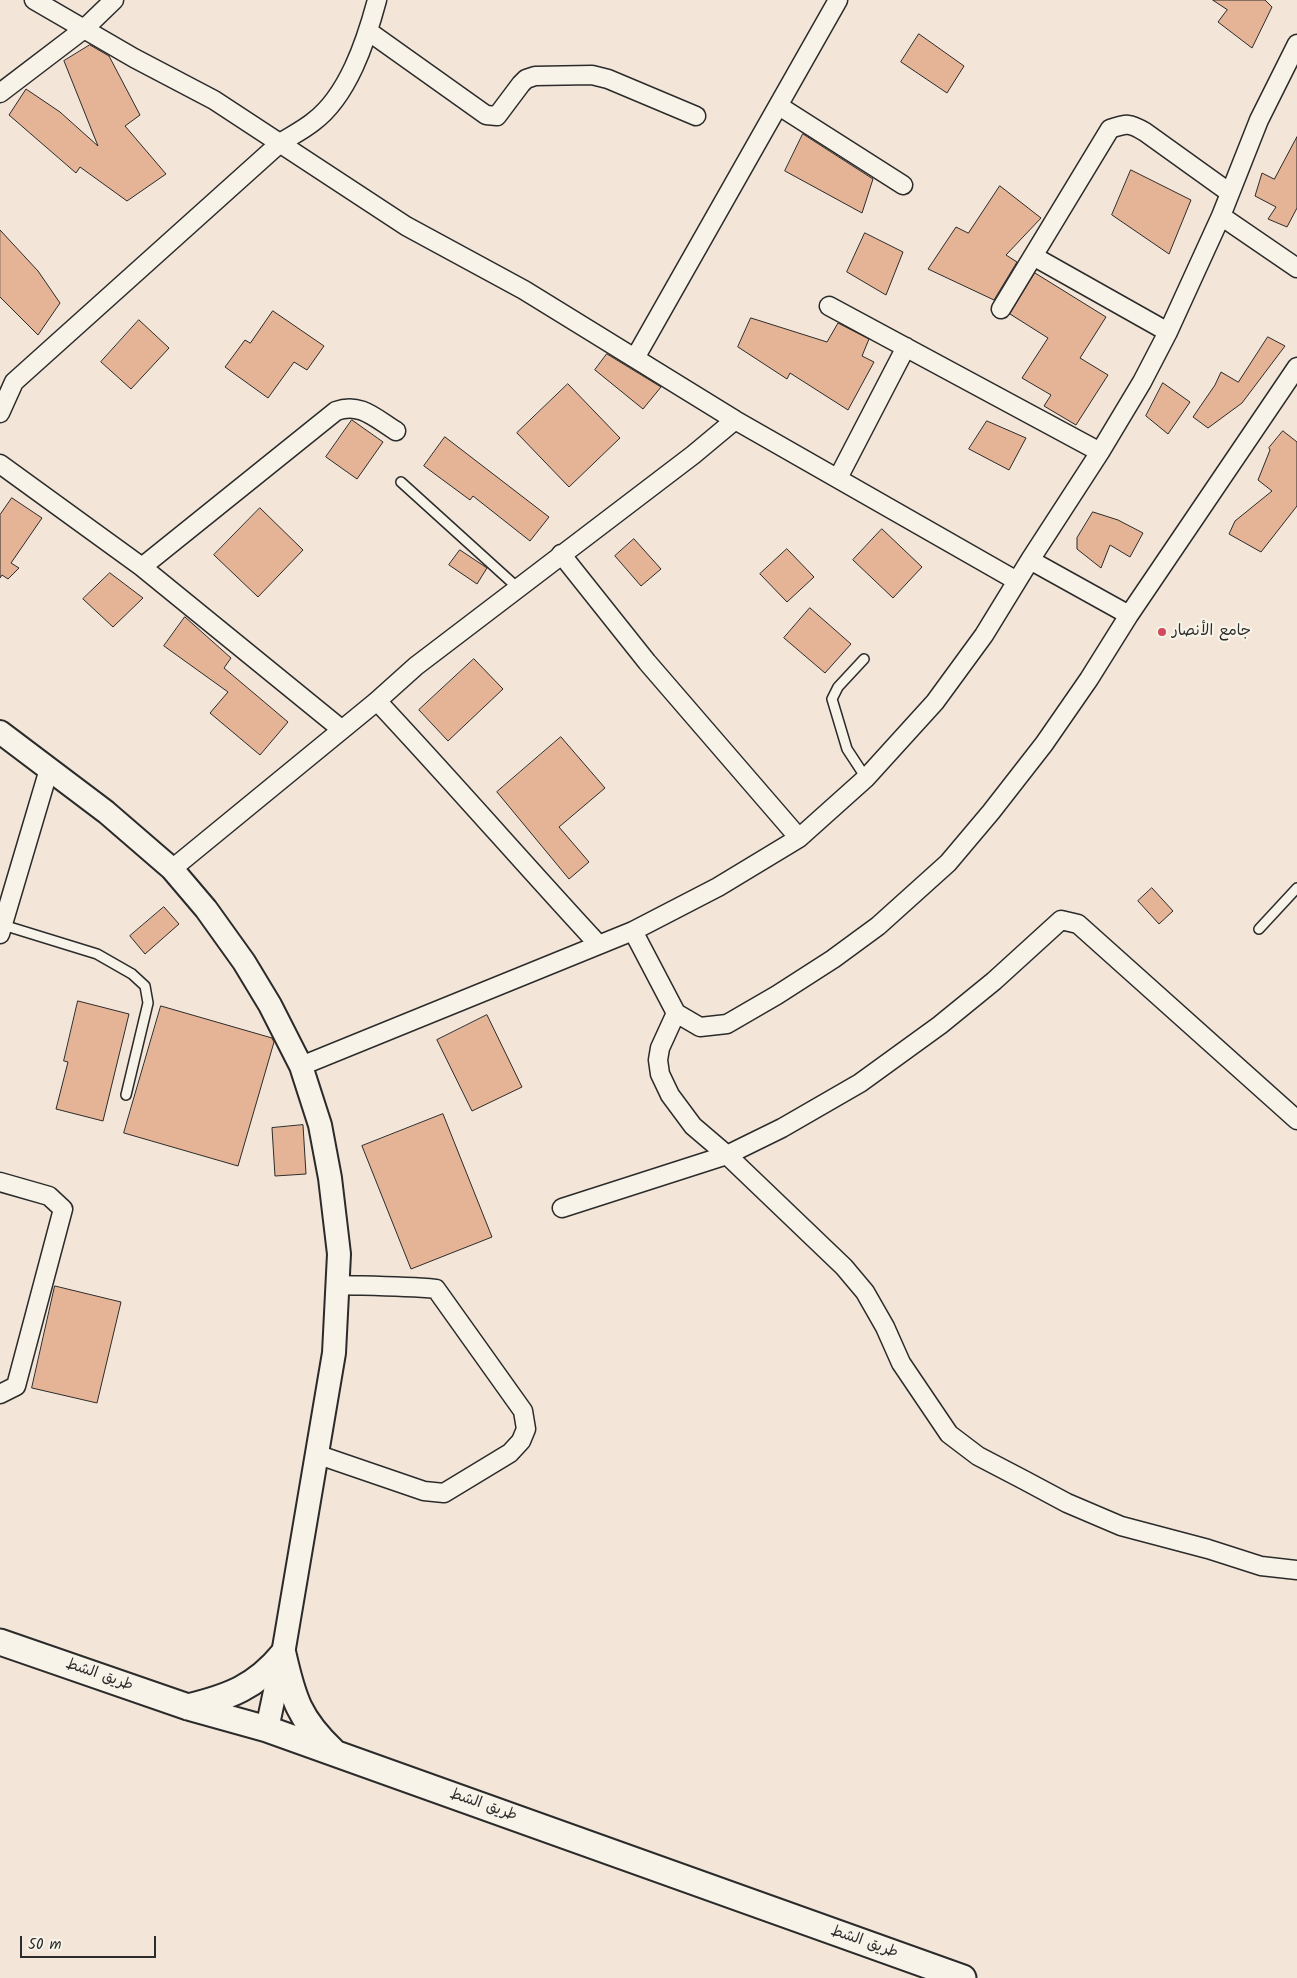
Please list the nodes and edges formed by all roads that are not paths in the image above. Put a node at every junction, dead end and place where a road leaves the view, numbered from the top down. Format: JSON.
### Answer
{"nodes":[{"id":1,"x":34,"y":0,"type":"edge"},
{"id":2,"x":114,"y":0,"type":"edge"},
{"id":3,"x":377,"y":0,"type":"edge"},
{"id":4,"x":838,"y":0,"type":"edge"},
{"id":5,"x":84,"y":29,"type":"junction"},
{"id":6,"x":368,"y":32,"type":"junction"},
{"id":7,"x":1297,"y":44,"type":"edge"},
{"id":8,"x":0,"y":93,"type":"edge"},
{"id":9,"x":779,"y":106,"type":"junction"},
{"id":10,"x":696,"y":116,"type":"dead end"},
{"id":11,"x":280,"y":143,"type":"junction"},
{"id":12,"x":903,"y":185,"type":"dead end"},
{"id":13,"x":1230,"y":193,"type":"junction"},
{"id":14,"x":1221,"y":216,"type":"junction"},
{"id":15,"x":1033,"y":256,"type":"junction"},
{"id":16,"x":1297,"y":268,"type":"edge"},
{"id":17,"x":829,"y":306,"type":"dead end"},
{"id":18,"x":1001,"y":309,"type":"dead end"},
{"id":19,"x":1168,"y":332,"type":"junction"},
{"id":20,"x":906,"y":347,"type":"junction"},
{"id":21,"x":635,"y":358,"type":"junction"},
{"id":22,"x":1297,"y":367,"type":"edge"},
{"id":23,"x":0,"y":413,"type":"edge"},
{"id":24,"x":735,"y":420,"type":"junction"},
{"id":25,"x":396,"y":431,"type":"dead end"},
{"id":26,"x":1100,"y":452,"type":"junction"},
{"id":27,"x":0,"y":464,"type":"edge"},
{"id":28,"x":838,"y":478,"type":"junction"},
{"id":29,"x":402,"y":482,"type":"dead end"},
{"id":30,"x":561,"y":554,"type":"junction"},
{"id":31,"x":1030,"y":560,"type":"junction"},
{"id":32,"x":142,"y":567,"type":"junction"},
{"id":33,"x":1017,"y":581,"type":"junction"},
{"id":34,"x":518,"y":588,"type":"junction"},
{"id":35,"x":1129,"y":615,"type":"junction"},
{"id":36,"x":864,"y":659,"type":"dead end"},
{"id":37,"x":377,"y":701,"type":"junction"},
{"id":38,"x":341,"y":730,"type":"junction"},
{"id":39,"x":0,"y":732,"type":"edge"},
{"id":40,"x":49,"y":769,"type":"junction"},
{"id":41,"x":866,"y":778,"type":"junction"},
{"id":42,"x":799,"y":838,"type":"junction"},
{"id":43,"x":172,"y":869,"type":"junction"},
{"id":44,"x":1297,"y":888,"type":"edge"},
{"id":45,"x":1259,"y":928,"type":"dead end"},
{"id":46,"x":1,"y":930,"type":"edge"},
{"id":47,"x":633,"y":931,"type":"junction"},
{"id":48,"x":598,"y":944,"type":"junction"},
{"id":49,"x":676,"y":1013,"type":"junction"},
{"id":50,"x":301,"y":1066,"type":"junction"},
{"id":51,"x":126,"y":1095,"type":"dead end"},
{"id":52,"x":1297,"y":1120,"type":"edge"},
{"id":53,"x":727,"y":1155,"type":"junction"},
{"id":54,"x":0,"y":1182,"type":"edge"},
{"id":55,"x":562,"y":1208,"type":"dead end"},
{"id":56,"x":338,"y":1285,"type":"junction"},
{"id":57,"x":0,"y":1394,"type":"edge"},
{"id":58,"x":316,"y":1454,"type":"junction"},
{"id":59,"x":1297,"y":1570,"type":"edge"},
{"id":60,"x":0,"y":1642,"type":"edge"},
{"id":61,"x":284,"y":1654,"type":"junction"},
{"id":62,"x":188,"y":1707,"type":"junction"},
{"id":63,"x":267,"y":1730,"type":"junction"},
{"id":64,"x":337,"y":1754,"type":"junction"},
{"id":65,"x":963,"y":1978,"type":"edge"}],
"edges":[{"from":1,"to":5,"type":"street"},
{"from":2,"to":5,"type":"street"},
{"from":3,"to":6,"type":"street"},
{"from":4,"to":9,"type":"street"},
{"from":5,"to":8,"type":"street"},
{"from":5,"to":11,"type":"street"},
{"from":6,"to":10,"type":"street"},
{"from":6,"to":11,"type":"street"},
{"from":7,"to":13,"type":"street"},
{"from":9,"to":12,"type":"street"},
{"from":9,"to":21,"type":"street"},
{"from":11,"to":21,"type":"street"},
{"from":11,"to":23,"type":"street"},
{"from":13,"to":14,"type":"street"},
{"from":13,"to":15,"type":"street"},
{"from":14,"to":16,"type":"street"},
{"from":14,"to":19,"type":"street"},
{"from":15,"to":18,"type":"street"},
{"from":15,"to":19,"type":"street"},
{"from":17,"to":20,"type":"street"},
{"from":19,"to":26,"type":"street"},
{"from":20,"to":26,"type":"street"},
{"from":20,"to":28,"type":"street"},
{"from":21,"to":24,"type":"street"},
{"from":22,"to":35,"type":"street"},
{"from":24,"to":28,"type":"street"},
{"from":24,"to":30,"type":"street"},
{"from":25,"to":32,"type":"street"},
{"from":26,"to":31,"type":"street"},
{"from":27,"to":32,"type":"street"},
{"from":28,"to":33,"type":"street"},
{"from":29,"to":34,"type":"lane"},
{"from":30,"to":34,"type":"street"},
{"from":30,"to":42,"type":"street"},
{"from":31,"to":33,"type":"street"},
{"from":31,"to":35,"type":"street"},
{"from":32,"to":38,"type":"street"},
{"from":33,"to":41,"type":"street"},
{"from":34,"to":37,"type":"street"},
{"from":35,"to":49,"type":"street"},
{"from":36,"to":41,"type":"lane"},
{"from":37,"to":38,"type":"street"},
{"from":37,"to":48,"type":"street"},
{"from":38,"to":43,"type":"street"},
{"from":39,"to":40,"type":"street"},
{"from":40,"to":43,"type":"street"},
{"from":40,"to":46,"type":"street"},
{"from":41,"to":42,"type":"street"},
{"from":42,"to":47,"type":"street"},
{"from":43,"to":50,"type":"street"},
{"from":44,"to":45,"type":"lane"},
{"from":46,"to":51,"type":"lane"},
{"from":47,"to":48,"type":"street"},
{"from":47,"to":49,"type":"street"},
{"from":48,"to":50,"type":"street"},
{"from":49,"to":53,"type":"street"},
{"from":50,"to":56,"type":"street"},
{"from":52,"to":53,"type":"street"},
{"from":53,"to":55,"type":"street"},
{"from":53,"to":59,"type":"street"},
{"from":54,"to":57,"type":"street"},
{"from":56,"to":58,"type":"street"},
{"from":56,"to":58,"type":"street"},
{"from":58,"to":61,"type":"street"},
{"from":60,"to":62,"type":"main road","name":"طريق الشط"},
{"from":61,"to":62,"type":"main road"},
{"from":61,"to":63,"type":"street"},
{"from":61,"to":64,"type":"main road"},
{"from":62,"to":63,"type":"main road","name":"طريق الشط"},
{"from":63,"to":64,"type":"main road","name":"طريق الشط"},
{"from":64,"to":65,"type":"main road","name":"طريق الشط"}]}
